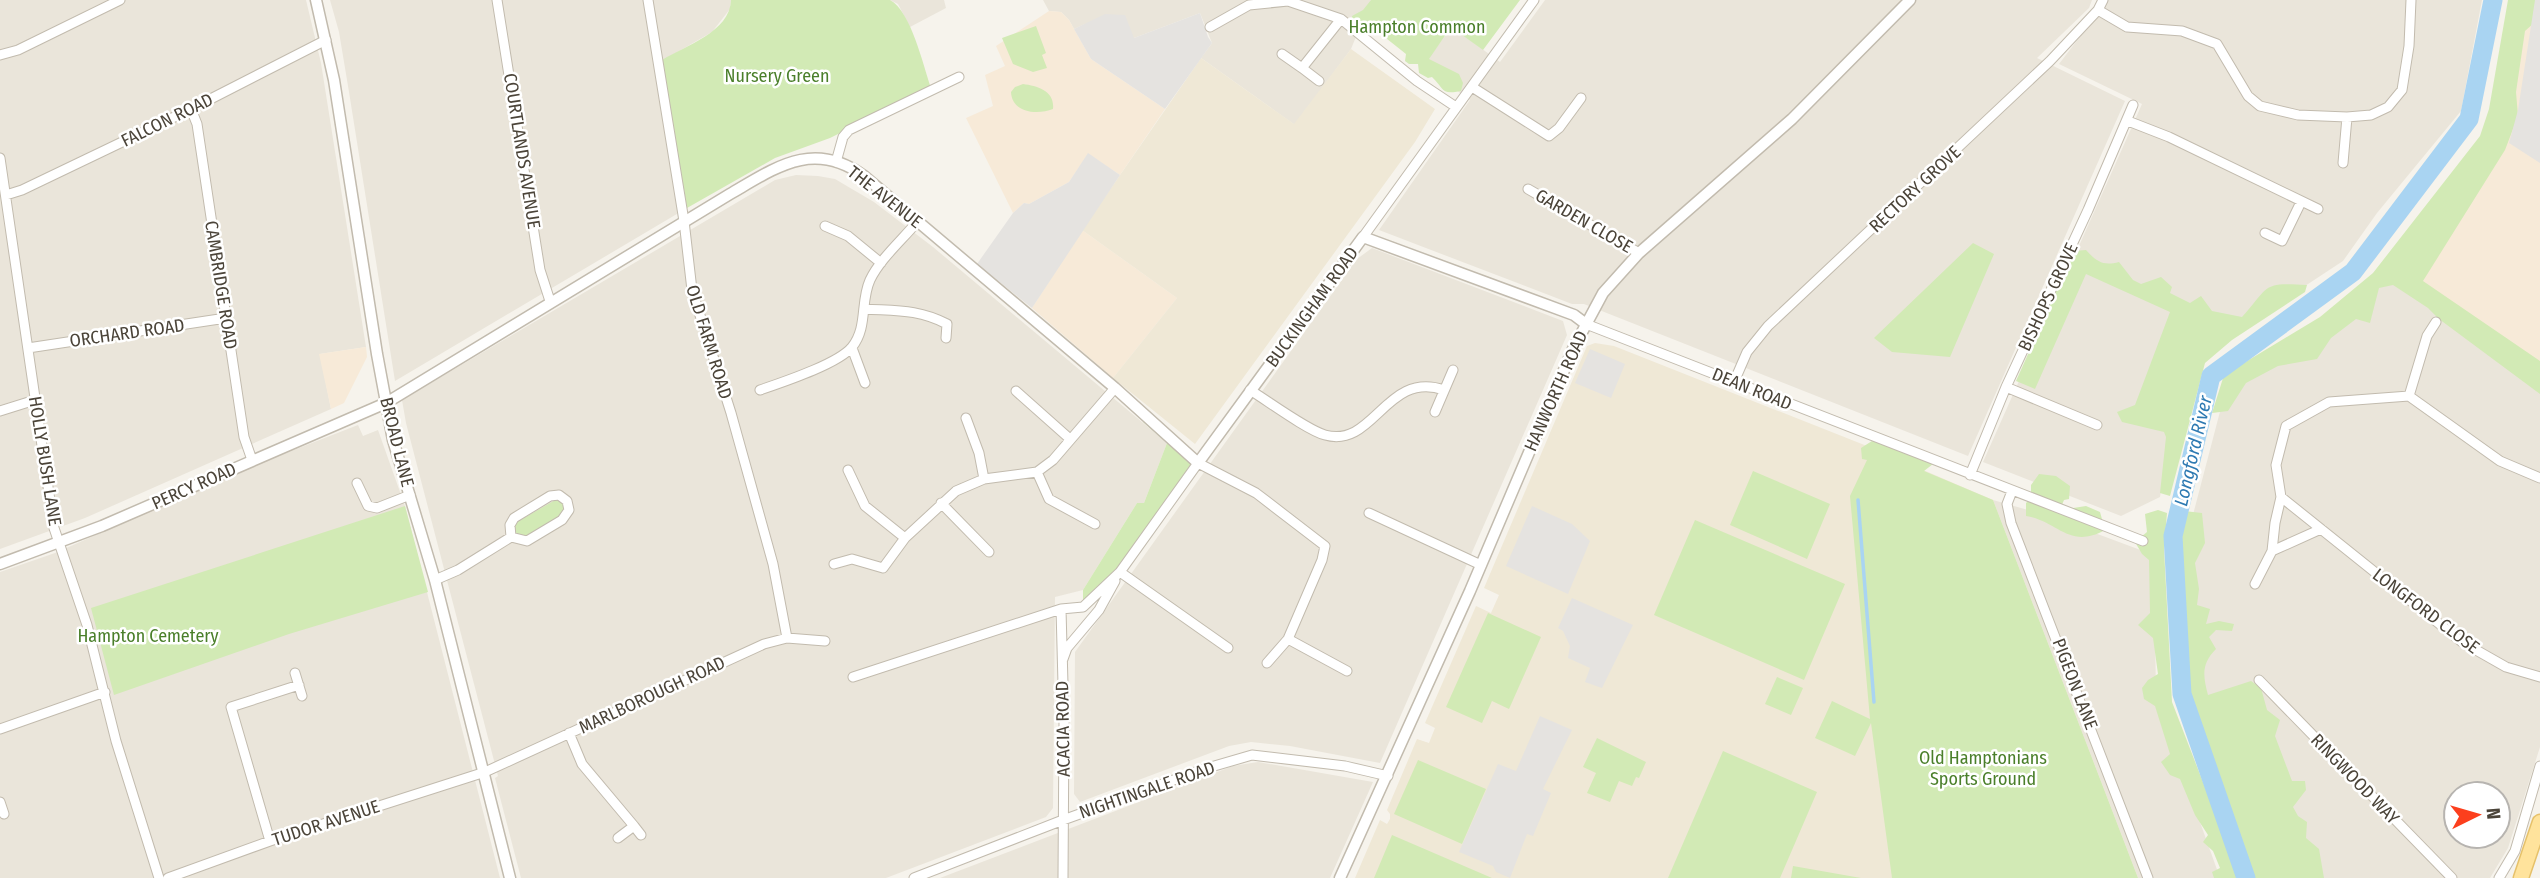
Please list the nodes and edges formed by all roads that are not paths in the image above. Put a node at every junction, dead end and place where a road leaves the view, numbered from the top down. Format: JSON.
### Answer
{"nodes":[{"id":1,"x":120,"y":0,"type":"edge"},
{"id":2,"x":316,"y":0,"type":"edge"},
{"id":3,"x":497,"y":0,"type":"edge"},
{"id":4,"x":648,"y":0,"type":"edge"},
{"id":5,"x":1534,"y":0,"type":"edge"},
{"id":6,"x":1910,"y":0,"type":"edge"},
{"id":7,"x":2103,"y":0,"type":"edge"},
{"id":8,"x":2411,"y":0,"type":"edge"},
{"id":9,"x":1289,"y":1,"type":"edge"},
{"id":10,"x":2098,"y":10,"type":"junction"},
{"id":11,"x":1341,"y":19,"type":"junction"},
{"id":12,"x":1210,"y":27,"type":"dead end"},
{"id":13,"x":326,"y":40,"type":"junction"},
{"id":14,"x":1282,"y":54,"type":"dead end"},
{"id":15,"x":0,"y":55,"type":"edge"},
{"id":16,"x":1302,"y":68,"type":"junction"},
{"id":17,"x":959,"y":78,"type":"dead end"},
{"id":18,"x":1319,"y":81,"type":"dead end"},
{"id":19,"x":1472,"y":88,"type":"junction"},
{"id":20,"x":1581,"y":98,"type":"dead end"},
{"id":21,"x":2133,"y":105,"type":"dead end"},
{"id":22,"x":1456,"y":107,"type":"junction"},
{"id":23,"x":191,"y":109,"type":"junction"},
{"id":24,"x":2347,"y":117,"type":"junction"},
{"id":25,"x":2128,"y":121,"type":"junction"},
{"id":26,"x":0,"y":158,"type":"edge"},
{"id":27,"x":836,"y":162,"type":"junction"},
{"id":28,"x":2343,"y":163,"type":"dead end"},
{"id":29,"x":1528,"y":190,"type":"dead end"},
{"id":30,"x":6,"y":195,"type":"junction"},
{"id":31,"x":2301,"y":202,"type":"junction"},
{"id":32,"x":2318,"y":209,"type":"dead end"},
{"id":33,"x":684,"y":221,"type":"junction"},
{"id":34,"x":917,"y":222,"type":"junction"},
{"id":35,"x":825,"y":226,"type":"dead end"},
{"id":36,"x":2265,"y":233,"type":"dead end"},
{"id":37,"x":1363,"y":237,"type":"junction"},
{"id":38,"x":1639,"y":253,"type":"junction"},
{"id":39,"x":881,"y":263,"type":"junction"},
{"id":40,"x":551,"y":301,"type":"junction"},
{"id":41,"x":865,"y":309,"type":"junction"},
{"id":42,"x":226,"y":318,"type":"junction"},
{"id":43,"x":2436,"y":322,"type":"dead end"},
{"id":44,"x":1586,"y":324,"type":"junction"},
{"id":45,"x":946,"y":338,"type":"dead end"},
{"id":46,"x":28,"y":348,"type":"junction"},
{"id":47,"x":852,"y":348,"type":"junction"},
{"id":48,"x":1453,"y":370,"type":"dead end"},
{"id":49,"x":1734,"y":382,"type":"junction"},
{"id":50,"x":865,"y":383,"type":"dead end"},
{"id":51,"x":2006,"y":387,"type":"junction"},
{"id":52,"x":1115,"y":388,"type":"junction"},
{"id":53,"x":760,"y":390,"type":"dead end"},
{"id":54,"x":1250,"y":390,"type":"junction"},
{"id":55,"x":1444,"y":390,"type":"junction"},
{"id":56,"x":1016,"y":391,"type":"dead end"},
{"id":57,"x":2409,"y":396,"type":"junction"},
{"id":58,"x":35,"y":400,"type":"junction"},
{"id":59,"x":386,"y":403,"type":"junction"},
{"id":60,"x":0,"y":411,"type":"edge"},
{"id":61,"x":1435,"y":412,"type":"dead end"},
{"id":62,"x":966,"y":418,"type":"dead end"},
{"id":63,"x":2097,"y":425,"type":"dead end"},
{"id":64,"x":1070,"y":439,"type":"junction"},
{"id":65,"x":252,"y":460,"type":"junction"},
{"id":66,"x":1198,"y":463,"type":"junction"},
{"id":67,"x":848,"y":470,"type":"dead end"},
{"id":68,"x":1037,"y":472,"type":"junction"},
{"id":69,"x":1970,"y":475,"type":"junction"},
{"id":70,"x":2540,"y":478,"type":"edge"},
{"id":71,"x":984,"y":479,"type":"junction"},
{"id":72,"x":357,"y":483,"type":"dead end"},
{"id":73,"x":2012,"y":491,"type":"junction"},
{"id":74,"x":410,"y":495,"type":"junction"},
{"id":75,"x":2281,"y":497,"type":"junction"},
{"id":76,"x":941,"y":503,"type":"junction"},
{"id":77,"x":1369,"y":513,"type":"dead end"},
{"id":78,"x":1095,"y":524,"type":"dead end"},
{"id":79,"x":2321,"y":529,"type":"junction"},
{"id":80,"x":511,"y":537,"type":"junction"},
{"id":81,"x":905,"y":538,"type":"junction"},
{"id":82,"x":2143,"y":541,"type":"dead end"},
{"id":83,"x":59,"y":543,"type":"junction"},
{"id":84,"x":2272,"y":551,"type":"junction"},
{"id":85,"x":989,"y":552,"type":"dead end"},
{"id":86,"x":0,"y":564,"type":"edge"},
{"id":87,"x":834,"y":564,"type":"dead end"},
{"id":88,"x":1481,"y":565,"type":"junction"},
{"id":89,"x":1120,"y":572,"type":"junction"},
{"id":90,"x":435,"y":580,"type":"junction"},
{"id":91,"x":2255,"y":584,"type":"dead end"},
{"id":92,"x":1083,"y":607,"type":"junction"},
{"id":93,"x":1061,"y":609,"type":"junction"},
{"id":94,"x":1096,"y":613,"type":"junction"},
{"id":95,"x":787,"y":638,"type":"junction"},
{"id":96,"x":1289,"y":639,"type":"junction"},
{"id":97,"x":825,"y":641,"type":"dead end"},
{"id":98,"x":1228,"y":648,"type":"dead end"},
{"id":99,"x":1266,"y":663,"type":"dead end"},
{"id":100,"x":1062,"y":664,"type":"junction"},
{"id":101,"x":1347,"y":671,"type":"dead end"},
{"id":102,"x":295,"y":673,"type":"dead end"},
{"id":103,"x":853,"y":677,"type":"dead end"},
{"id":104,"x":2540,"y":677,"type":"edge"},
{"id":105,"x":2259,"y":680,"type":"dead end"},
{"id":106,"x":299,"y":685,"type":"junction"},
{"id":107,"x":105,"y":692,"type":"junction"},
{"id":108,"x":302,"y":696,"type":"dead end"},
{"id":109,"x":0,"y":729,"type":"edge"},
{"id":110,"x":569,"y":733,"type":"junction"},
{"id":111,"x":2540,"y":766,"type":"edge"},
{"id":112,"x":485,"y":772,"type":"junction"},
{"id":113,"x":1388,"y":776,"type":"junction"},
{"id":114,"x":0,"y":802,"type":"edge"},
{"id":115,"x":4,"y":814,"type":"dead end"},
{"id":116,"x":1063,"y":820,"type":"junction"},
{"id":117,"x":2540,"y":822,"type":"edge"},
{"id":118,"x":634,"y":826,"type":"junction"},
{"id":119,"x":641,"y":835,"type":"dead end"},
{"id":120,"x":618,"y":838,"type":"dead end"},
{"id":121,"x":270,"y":841,"type":"junction"},
{"id":122,"x":159,"y":878,"type":"edge"},
{"id":123,"x":168,"y":878,"type":"edge"},
{"id":124,"x":510,"y":878,"type":"edge"},
{"id":125,"x":914,"y":878,"type":"edge"},
{"id":126,"x":1063,"y":878,"type":"edge"},
{"id":127,"x":1340,"y":878,"type":"edge"},
{"id":128,"x":2148,"y":878,"type":"edge"},
{"id":129,"x":2452,"y":878,"type":"edge"},
{"id":130,"x":2499,"y":878,"type":"edge"},
{"id":131,"x":2521,"y":878,"type":"edge"}],
"edges":[{"from":1,"to":15,"type":"street"},
{"from":2,"to":13,"type":"street","name":"BROAD LANE"},
{"from":3,"to":40,"type":"street","name":"COURTLANDS AVENUE"},
{"from":4,"to":33,"type":"street","name":"OLD FARM ROAD"},
{"from":5,"to":19,"type":"street","name":"BUCKINGHAM ROAD"},
{"from":6,"to":38,"type":"street","name":"HANWORTH ROAD"},
{"from":7,"to":10,"type":"street","name":"RECTORY GROVE"},
{"from":8,"to":24,"type":"street"},
{"from":9,"to":11,"type":"street"},
{"from":9,"to":12,"type":"street"},
{"from":10,"to":24,"type":"street"},
{"from":10,"to":49,"type":"street","name":"RECTORY GROVE"},
{"from":11,"to":16,"type":"street"},
{"from":11,"to":22,"type":"street"},
{"from":13,"to":23,"type":"street","name":"FALCON ROAD"},
{"from":13,"to":59,"type":"street","name":"BROAD LANE"},
{"from":14,"to":16,"type":"street"},
{"from":16,"to":18,"type":"street"},
{"from":17,"to":27,"type":"street"},
{"from":19,"to":20,"type":"street"},
{"from":19,"to":22,"type":"street","name":"BUCKINGHAM ROAD"},
{"from":21,"to":25,"type":"street","name":"BISHOPS GROVE"},
{"from":22,"to":37,"type":"street","name":"BUCKINGHAM ROAD"},
{"from":23,"to":30,"type":"street","name":"FALCON ROAD"},
{"from":23,"to":42,"type":"street","name":"CAMBRIDGE ROAD"},
{"from":24,"to":28,"type":"street"},
{"from":25,"to":31,"type":"street"},
{"from":25,"to":51,"type":"street","name":"BISHOPS GROVE"},
{"from":26,"to":30,"type":"street","name":"HOLLY BUSH LANE"},
{"from":27,"to":33,"type":"street","name":"THE AVENUE"},
{"from":27,"to":34,"type":"street","name":"THE AVENUE"},
{"from":29,"to":38,"type":"street","name":"GARDEN CLOSE"},
{"from":30,"to":46,"type":"street","name":"HOLLY BUSH LANE"},
{"from":31,"to":32,"type":"street"},
{"from":31,"to":36,"type":"street"},
{"from":33,"to":40,"type":"street","name":"THE AVENUE"},
{"from":33,"to":95,"type":"street","name":"OLD FARM ROAD"},
{"from":34,"to":39,"type":"street"},
{"from":34,"to":52,"type":"street","name":"THE AVENUE"},
{"from":35,"to":39,"type":"street"},
{"from":37,"to":44,"type":"street","name":"DEAN ROAD"},
{"from":37,"to":54,"type":"street","name":"BUCKINGHAM ROAD"},
{"from":38,"to":44,"type":"street","name":"HANWORTH ROAD"},
{"from":39,"to":41,"type":"street"},
{"from":40,"to":59,"type":"street","name":"THE AVENUE"},
{"from":41,"to":45,"type":"street"},
{"from":41,"to":47,"type":"street"},
{"from":42,"to":46,"type":"street","name":"ORCHARD ROAD"},
{"from":42,"to":65,"type":"street","name":"CAMBRIDGE ROAD"},
{"from":43,"to":57,"type":"street"},
{"from":44,"to":49,"type":"street","name":"DEAN ROAD"},
{"from":44,"to":88,"type":"street","name":"HANWORTH ROAD"},
{"from":46,"to":58,"type":"street","name":"HOLLY BUSH LANE"},
{"from":47,"to":50,"type":"street"},
{"from":47,"to":53,"type":"street"},
{"from":48,"to":55,"type":"street"},
{"from":49,"to":69,"type":"street","name":"DEAN ROAD"},
{"from":51,"to":63,"type":"street"},
{"from":51,"to":69,"type":"street","name":"BISHOPS GROVE"},
{"from":52,"to":64,"type":"street"},
{"from":52,"to":66,"type":"street","name":"THE AVENUE"},
{"from":54,"to":55,"type":"street"},
{"from":54,"to":66,"type":"street","name":"BUCKINGHAM ROAD"},
{"from":55,"to":61,"type":"street"},
{"from":56,"to":64,"type":"street"},
{"from":57,"to":70,"type":"street"},
{"from":57,"to":75,"type":"street"},
{"from":58,"to":60,"type":"street"},
{"from":58,"to":83,"type":"street","name":"HOLLY BUSH LANE"},
{"from":59,"to":65,"type":"street","name":"PERCY ROAD"},
{"from":59,"to":74,"type":"street","name":"BROAD LANE"},
{"from":62,"to":71,"type":"street"},
{"from":64,"to":68,"type":"street"},
{"from":65,"to":83,"type":"street","name":"PERCY ROAD"},
{"from":66,"to":89,"type":"street","name":"BUCKINGHAM ROAD"},
{"from":66,"to":96,"type":"street"},
{"from":67,"to":81,"type":"street"},
{"from":68,"to":71,"type":"street"},
{"from":68,"to":78,"type":"street"},
{"from":69,"to":73,"type":"street","name":"DEAN ROAD"},
{"from":71,"to":76,"type":"street"},
{"from":72,"to":74,"type":"street"},
{"from":73,"to":82,"type":"street","name":"DEAN ROAD"},
{"from":73,"to":128,"type":"street","name":"PIGEON LANE"},
{"from":74,"to":90,"type":"street","name":"BROAD LANE"},
{"from":75,"to":79,"type":"street","name":"LONGFORD CLOSE"},
{"from":75,"to":84,"type":"street"},
{"from":76,"to":81,"type":"street"},
{"from":76,"to":85,"type":"street"},
{"from":77,"to":88,"type":"street"},
{"from":79,"to":84,"type":"street"},
{"from":79,"to":104,"type":"street","name":"LONGFORD CLOSE"},
{"from":80,"to":80,"type":"street"},
{"from":80,"to":90,"type":"street"},
{"from":81,"to":87,"type":"street"},
{"from":83,"to":86,"type":"street","name":"PERCY ROAD"},
{"from":83,"to":107,"type":"street","name":"HOLLY BUSH LANE"},
{"from":84,"to":91,"type":"street"},
{"from":88,"to":113,"type":"street","name":"HANWORTH ROAD"},
{"from":89,"to":92,"type":"street","name":"BUCKINGHAM ROAD"},
{"from":89,"to":94,"type":"street","name":"ACACIA ROAD"},
{"from":89,"to":98,"type":"street"},
{"from":90,"to":112,"type":"street","name":"BROAD LANE"},
{"from":92,"to":93,"type":"street"},
{"from":92,"to":94,"type":"street"},
{"from":93,"to":100,"type":"street","name":"ACACIA ROAD"},
{"from":93,"to":103,"type":"street"},
{"from":94,"to":100,"type":"street","name":"ACACIA ROAD"},
{"from":95,"to":97,"type":"street","name":"MARLBOROUGH ROAD"},
{"from":95,"to":110,"type":"street","name":"MARLBOROUGH ROAD"},
{"from":96,"to":99,"type":"street"},
{"from":96,"to":101,"type":"street"},
{"from":100,"to":116,"type":"street","name":"ACACIA ROAD"},
{"from":102,"to":106,"type":"street"},
{"from":105,"to":129,"type":"street","name":"RINGWOOD WAY"},
{"from":106,"to":108,"type":"street"},
{"from":106,"to":121,"type":"street"},
{"from":107,"to":109,"type":"street"},
{"from":107,"to":122,"type":"street","name":"HOLLY BUSH LANE"},
{"from":110,"to":112,"type":"street","name":"MARLBOROUGH ROAD"},
{"from":110,"to":118,"type":"street"},
{"from":111,"to":130,"type":"street"},
{"from":112,"to":121,"type":"street","name":"TUDOR AVENUE"},
{"from":112,"to":124,"type":"street","name":"BROAD LANE"},
{"from":113,"to":116,"type":"street","name":"NIGHTINGALE ROAD"},
{"from":113,"to":127,"type":"street","name":"HANWORTH ROAD"},
{"from":114,"to":115,"type":"street"},
{"from":116,"to":125,"type":"street","name":"NIGHTINGALE ROAD"},
{"from":116,"to":126,"type":"street","name":"ACACIA ROAD"},
{"from":117,"to":131,"type":"main road"},
{"from":118,"to":119,"type":"street"},
{"from":118,"to":120,"type":"street"},
{"from":121,"to":123,"type":"street","name":"TUDOR AVENUE"}]}
